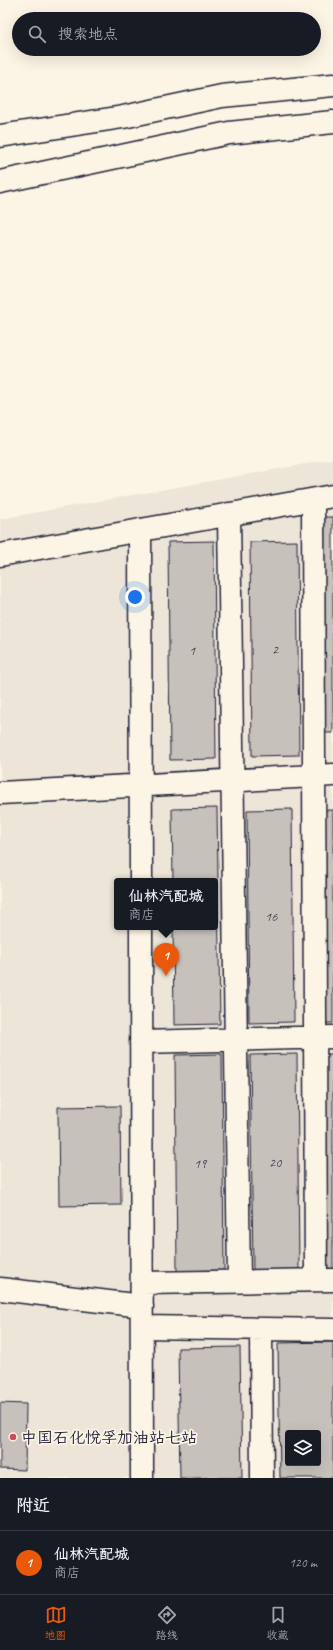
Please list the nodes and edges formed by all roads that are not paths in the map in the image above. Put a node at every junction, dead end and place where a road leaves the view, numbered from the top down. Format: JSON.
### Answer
{"nodes":[{"id":1,"x":333,"y":85,"type":"edge"},
{"id":2,"x":333,"y":122,"type":"edge"},
{"id":3,"x":0,"y":136,"type":"edge"},
{"id":4,"x":0,"y":182,"type":"edge"},
{"id":5,"x":323,"y":498,"type":"edge"},
{"id":6,"x":229,"y":514,"type":"junction"},
{"id":7,"x":140,"y":530,"type":"junction"},
{"id":8,"x":0,"y":555,"type":"edge"},
{"id":9,"x":323,"y":776,"type":"edge"},
{"id":10,"x":232,"y":781,"type":"junction"},
{"id":11,"x":141,"y":786,"type":"junction"},
{"id":12,"x":0,"y":793,"type":"edge"},
{"id":13,"x":141,"y":878,"type":"edge"},
{"id":14,"x":141,"y":930,"type":"edge"},
{"id":15,"x":324,"y":1038,"type":"edge"},
{"id":16,"x":236,"y":1040,"type":"junction"},
{"id":17,"x":141,"y":1042,"type":"junction"},
{"id":18,"x":324,"y":1280,"type":"edge"},
{"id":19,"x":239,"y":1281,"type":"junction"},
{"id":20,"x":142,"y":1283,"type":"junction"},
{"id":21,"x":0,"y":1289,"type":"edge"},
{"id":22,"x":142,"y":1316,"type":"junction"},
{"id":23,"x":261,"y":1329,"type":"junction"},
{"id":24,"x":333,"y":1330,"type":"edge"},
{"id":25,"x":142,"y":1478,"type":"edge"},
{"id":26,"x":262,"y":1478,"type":"edge"}],
"edges":[{"from":1,"to":3,"type":"lane"},
{"from":2,"to":4,"type":"lane"},
{"from":5,"to":6,"type":"lane"},
{"from":5,"to":9,"type":"lane"},
{"from":6,"to":7,"type":"lane"},
{"from":6,"to":10,"type":"lane"},
{"from":7,"to":8,"type":"lane"},
{"from":7,"to":11,"type":"lane"},
{"from":9,"to":10,"type":"lane"},
{"from":9,"to":15,"type":"lane"},
{"from":10,"to":11,"type":"lane"},
{"from":10,"to":16,"type":"lane"},
{"from":11,"to":12,"type":"lane"},
{"from":11,"to":13,"type":"lane"},
{"from":14,"to":17,"type":"lane"},
{"from":15,"to":16,"type":"lane"},
{"from":15,"to":18,"type":"lane"},
{"from":16,"to":17,"type":"lane"},
{"from":16,"to":19,"type":"lane"},
{"from":17,"to":20,"type":"lane"},
{"from":18,"to":19,"type":"lane"},
{"from":19,"to":20,"type":"lane"},
{"from":20,"to":22,"type":"lane"},
{"from":21,"to":22,"type":"lane"},
{"from":22,"to":23,"type":"lane"},
{"from":22,"to":25,"type":"lane"},
{"from":23,"to":24,"type":"lane"},
{"from":23,"to":26,"type":"lane"}]}
